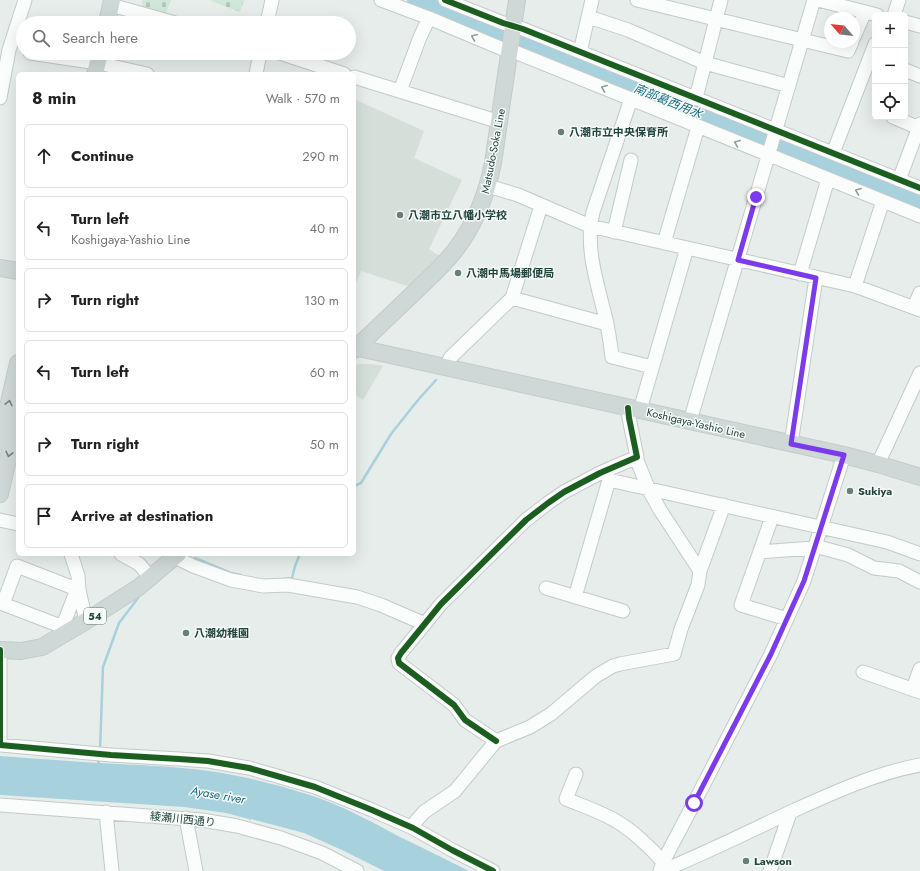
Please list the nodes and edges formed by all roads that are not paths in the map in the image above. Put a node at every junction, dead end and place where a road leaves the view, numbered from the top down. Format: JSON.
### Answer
{"nodes":[{"id":1,"x":25,"y":0,"type":"edge"},
{"id":2,"x":272,"y":0,"type":"edge"},
{"id":3,"x":381,"y":0,"type":"edge"},
{"id":4,"x":445,"y":0,"type":"edge"},
{"id":5,"x":517,"y":0,"type":"edge"},
{"id":6,"x":592,"y":0,"type":"edge"},
{"id":7,"x":637,"y":0,"type":"edge"},
{"id":8,"x":721,"y":0,"type":"edge"},
{"id":9,"x":814,"y":0,"type":"edge"},
{"id":10,"x":818,"y":0,"type":"edge"},
{"id":11,"x":899,"y":0,"type":"edge"},
{"id":12,"x":108,"y":2,"type":"edge"},
{"id":13,"x":895,"y":12,"type":"edge"},
{"id":14,"x":871,"y":14,"type":"edge"},
{"id":15,"x":18,"y":16,"type":"edge"},
{"id":16,"x":101,"y":16,"type":"edge"},
{"id":17,"x":107,"y":16,"type":"edge"},
{"id":18,"x":153,"y":16,"type":"edge"},
{"id":19,"x":269,"y":16,"type":"edge"},
{"id":20,"x":589,"y":17,"type":"junction"},
{"id":21,"x":429,"y":18,"type":"junction"},
{"id":22,"x":716,"y":19,"type":"junction"},
{"id":23,"x":16,"y":22,"type":"edge"},
{"id":24,"x":908,"y":23,"type":"edge"},
{"id":25,"x":920,"y":26,"type":"edge"},
{"id":26,"x":513,"y":28,"type":"junction"},
{"id":27,"x":860,"y":29,"type":"edge"},
{"id":28,"x":803,"y":40,"type":"junction"},
{"id":29,"x":824,"y":46,"type":"edge"},
{"id":30,"x":833,"y":48,"type":"edge"},
{"id":31,"x":850,"y":48,"type":"edge"},
{"id":32,"x":873,"y":48,"type":"edge"},
{"id":33,"x":5,"y":49,"type":"edge"},
{"id":34,"x":511,"y":50,"type":"junction"},
{"id":35,"x":16,"y":51,"type":"edge"},
{"id":36,"x":580,"y":52,"type":"junction"},
{"id":37,"x":74,"y":60,"type":"edge"},
{"id":38,"x":259,"y":60,"type":"edge"},
{"id":39,"x":301,"y":60,"type":"edge"},
{"id":40,"x":93,"y":63,"type":"edge"},
{"id":41,"x":705,"y":64,"type":"junction"},
{"id":42,"x":908,"y":71,"type":"edge"},
{"id":43,"x":137,"y":72,"type":"edge"},
{"id":44,"x":256,"y":72,"type":"edge"},
{"id":45,"x":338,"y":72,"type":"edge"},
{"id":46,"x":920,"y":76,"type":"edge"},
{"id":47,"x":356,"y":78,"type":"edge"},
{"id":48,"x":789,"y":86,"type":"junction"},
{"id":49,"x":400,"y":91,"type":"junction"},
{"id":50,"x":0,"y":98,"type":"edge"},
{"id":51,"x":696,"y":98,"type":"junction"},
{"id":52,"x":631,"y":99,"type":"junction"},
{"id":53,"x":902,"y":120,"type":"edge"},
{"id":54,"x":500,"y":122,"type":"junction"},
{"id":55,"x":919,"y":126,"type":"edge"},
{"id":56,"x":698,"y":127,"type":"junction"},
{"id":57,"x":776,"y":131,"type":"junction"},
{"id":58,"x":833,"y":153,"type":"junction"},
{"id":59,"x":769,"y":155,"type":"junction"},
{"id":60,"x":631,"y":160,"type":"dead end"},
{"id":61,"x":828,"y":179,"type":"junction"},
{"id":62,"x":899,"y":180,"type":"junction"},
{"id":63,"x":488,"y":186,"type":"junction"},
{"id":64,"x":920,"y":188,"type":"edge"},
{"id":65,"x":883,"y":201,"type":"junction"},
{"id":66,"x":541,"y":206,"type":"junction"},
{"id":67,"x":920,"y":216,"type":"edge"},
{"id":68,"x":590,"y":226,"type":"junction"},
{"id":69,"x":614,"y":232,"type":"junction"},
{"id":70,"x":664,"y":243,"type":"junction"},
{"id":71,"x":687,"y":248,"type":"junction"},
{"id":72,"x":738,"y":260,"type":"junction"},
{"id":73,"x":0,"y":268,"type":"edge"},
{"id":74,"x":16,"y":271,"type":"edge"},
{"id":75,"x":800,"y":274,"type":"junction"},
{"id":76,"x":816,"y":278,"type":"junction"},
{"id":77,"x":855,"y":286,"type":"junction"},
{"id":78,"x":920,"y":293,"type":"edge"},
{"id":79,"x":512,"y":298,"type":"junction"},
{"id":80,"x":917,"y":308,"type":"edge"},
{"id":81,"x":607,"y":324,"type":"junction"},
{"id":82,"x":356,"y":348,"type":"edge"},
{"id":83,"x":356,"y":349,"type":"edge"},
{"id":84,"x":652,"y":367,"type":"junction"},
{"id":85,"x":447,"y":368,"type":"junction"},
{"id":86,"x":16,"y":372,"type":"edge"},
{"id":87,"x":920,"y":373,"type":"edge"},
{"id":88,"x":634,"y":409,"type":"junction"},
{"id":89,"x":690,"y":421,"type":"junction"},
{"id":90,"x":16,"y":425,"type":"edge"},
{"id":91,"x":0,"y":441,"type":"edge"},
{"id":92,"x":791,"y":444,"type":"junction"},
{"id":93,"x":844,"y":455,"type":"junction"},
{"id":94,"x":636,"y":458,"type":"junction"},
{"id":95,"x":878,"y":464,"type":"junction"},
{"id":96,"x":920,"y":477,"type":"edge"},
{"id":97,"x":649,"y":490,"type":"junction"},
{"id":98,"x":0,"y":494,"type":"edge"},
{"id":99,"x":724,"y":505,"type":"junction"},
{"id":100,"x":772,"y":516,"type":"junction"},
{"id":101,"x":0,"y":520,"type":"edge"},
{"id":102,"x":16,"y":524,"type":"edge"},
{"id":103,"x":821,"y":527,"type":"junction"},
{"id":104,"x":814,"y":547,"type":"junction"},
{"id":105,"x":760,"y":552,"type":"junction"},
{"id":106,"x":920,"y":554,"type":"edge"},
{"id":107,"x":73,"y":556,"type":"edge"},
{"id":108,"x":125,"y":556,"type":"edge"},
{"id":109,"x":175,"y":556,"type":"edge"},
{"id":110,"x":178,"y":556,"type":"edge"},
{"id":111,"x":700,"y":572,"type":"junction"},
{"id":112,"x":151,"y":578,"type":"junction"},
{"id":113,"x":920,"y":582,"type":"edge"},
{"id":114,"x":546,"y":588,"type":"dead end"},
{"id":115,"x":79,"y":590,"type":"junction"},
{"id":116,"x":575,"y":597,"type":"junction"},
{"id":117,"x":623,"y":611,"type":"dead end"},
{"id":118,"x":787,"y":619,"type":"junction"},
{"id":119,"x":86,"y":621,"type":"junction"},
{"id":120,"x":425,"y":624,"type":"junction"},
{"id":121,"x":0,"y":650,"type":"edge"},
{"id":122,"x":920,"y":669,"type":"edge"},
{"id":123,"x":863,"y":672,"type":"dead end"},
{"id":124,"x":916,"y":691,"type":"edge"},
{"id":125,"x":496,"y":741,"type":"junction"},
{"id":126,"x":920,"y":765,"type":"edge"},
{"id":127,"x":576,"y":774,"type":"dead end"},
{"id":128,"x":0,"y":805,"type":"edge"},
{"id":129,"x":106,"y":812,"type":"junction"},
{"id":130,"x":790,"y":813,"type":"junction"},
{"id":131,"x":186,"y":818,"type":"junction"},
{"id":132,"x":413,"y":828,"type":"junction"},
{"id":133,"x":662,"y":868,"type":"edge"},
{"id":134,"x":112,"y":871,"type":"edge"},
{"id":135,"x":196,"y":871,"type":"edge"},
{"id":136,"x":357,"y":871,"type":"edge"},
{"id":137,"x":493,"y":871,"type":"edge"},
{"id":138,"x":770,"y":871,"type":"edge"}],
"edges":[{"from":1,"to":15,"type":"street"},
{"from":2,"to":19,"type":"street"},
{"from":3,"to":21,"type":"street"},
{"from":4,"to":26,"type":"street"},
{"from":5,"to":26,"type":"main road","name":"Matsudo-Soka Line"},
{"from":6,"to":20,"type":"street"},
{"from":7,"to":22,"type":"street"},
{"from":8,"to":22,"type":"street"},
{"from":9,"to":28,"type":"street"},
{"from":10,"to":14,"type":"street"},
{"from":11,"to":13,"type":"street"},
{"from":12,"to":16,"type":"main road"},
{"from":12,"to":17,"type":"main road"},
{"from":12,"to":18,"type":"street"},
{"from":14,"to":27,"type":"street"},
{"from":20,"to":36,"type":"street"},
{"from":20,"to":41,"type":"street"},
{"from":34,"to":21,"type":"street","one_way":true},
{"from":21,"to":49,"type":"street"},
{"from":22,"to":28,"type":"street"},
{"from":22,"to":41,"type":"street"},
{"from":23,"to":33,"type":"street"},
{"from":24,"to":25,"type":"street"},
{"from":26,"to":34,"type":"main road","name":"Matsudo-Soka Line"},
{"from":26,"to":36,"type":"street"},
{"from":28,"to":29,"type":"street"},
{"from":28,"to":48,"type":"street"},
{"from":30,"to":31,"type":"street"},
{"from":32,"to":58,"type":"street"},
{"from":33,"to":35,"type":"street"},
{"from":33,"to":50,"type":"street"},
{"from":52,"to":34,"type":"street","one_way":true},
{"from":34,"to":54,"type":"main road","name":"Matsudo-Soka Line"},
{"from":36,"to":51,"type":"street"},
{"from":37,"to":40,"type":"street"},
{"from":38,"to":44,"type":"street"},
{"from":39,"to":45,"type":"street"},
{"from":40,"to":43,"type":"street"},
{"from":41,"to":48,"type":"street"},
{"from":41,"to":51,"type":"street"},
{"from":42,"to":46,"type":"street"},
{"from":47,"to":49,"type":"street"},
{"from":48,"to":57,"type":"street"},
{"from":49,"to":54,"type":"street"},
{"from":51,"to":57,"type":"street"},
{"from":52,"to":56,"type":"street"},
{"from":52,"to":68,"type":"street"},
{"from":53,"to":55,"type":"street"},
{"from":54,"to":63,"type":"main road","name":"Matsudo-Soka Line"},
{"from":55,"to":62,"type":"street"},
{"from":59,"to":56,"type":"street","one_way":true},
{"from":56,"to":70,"type":"street"},
{"from":57,"to":58,"type":"street"},
{"from":57,"to":59,"type":"street"},
{"from":58,"to":62,"type":"street"},
{"from":59,"to":61,"type":"street"},
{"from":59,"to":72,"type":"street"},
{"from":60,"to":69,"type":"street"},
{"from":65,"to":61,"type":"street","one_way":true},
{"from":61,"to":75,"type":"street"},
{"from":62,"to":64,"type":"street"},
{"from":63,"to":66,"type":"street"},
{"from":63,"to":82,"type":"main road","name":"Matsudo-Soka Line"},
{"from":65,"to":67,"type":"street"},
{"from":65,"to":77,"type":"street"},
{"from":66,"to":68,"type":"street"},
{"from":66,"to":79,"type":"street"},
{"from":68,"to":69,"type":"street"},
{"from":68,"to":81,"type":"street"},
{"from":69,"to":70,"type":"street"},
{"from":70,"to":71,"type":"street"},
{"from":71,"to":72,"type":"street"},
{"from":71,"to":84,"type":"street"},
{"from":72,"to":75,"type":"street"},
{"from":72,"to":89,"type":"street"},
{"from":73,"to":74,"type":"main road"},
{"from":75,"to":76,"type":"street"},
{"from":76,"to":77,"type":"street"},
{"from":76,"to":92,"type":"street"},
{"from":77,"to":80,"type":"street"},
{"from":78,"to":80,"type":"street"},
{"from":79,"to":81,"type":"street"},
{"from":79,"to":85,"type":"street"},
{"from":81,"to":84,"type":"street"},
{"from":83,"to":85,"type":"main road","name":"Koshigaya-Yashio Line"},
{"from":84,"to":88,"type":"street"},
{"from":85,"to":88,"type":"main road","name":"Koshigaya-Yashio Line"},
{"from":91,"to":86,"type":"main road","one_way":true},
{"from":87,"to":95,"type":"street"},
{"from":88,"to":89,"type":"main road","name":"Koshigaya-Yashio Line"},
{"from":88,"to":94,"type":"street"},
{"from":89,"to":92,"type":"main road","name":"Koshigaya-Yashio Line"},
{"from":90,"to":98,"type":"main road","one_way":true},
{"from":92,"to":93,"type":"main road","name":"Koshigaya-Yashio Line"},
{"from":93,"to":95,"type":"main road","name":"Koshigaya-Yashio Line"},
{"from":93,"to":103,"type":"street"},
{"from":94,"to":97,"type":"street"},
{"from":94,"to":120,"type":"street"},
{"from":95,"to":96,"type":"main road","name":"Koshigaya-Yashio Line"},
{"from":97,"to":99,"type":"street"},
{"from":97,"to":111,"type":"street"},
{"from":97,"to":116,"type":"street"},
{"from":99,"to":100,"type":"street"},
{"from":99,"to":111,"type":"street"},
{"from":100,"to":103,"type":"street"},
{"from":100,"to":105,"type":"street"},
{"from":101,"to":102,"type":"street"},
{"from":103,"to":104,"type":"street"},
{"from":103,"to":106,"type":"street"},
{"from":104,"to":105,"type":"street"},
{"from":104,"to":113,"type":"street"},
{"from":104,"to":118,"type":"street"},
{"from":105,"to":118,"type":"street"},
{"from":107,"to":115,"type":"street"},
{"from":108,"to":112,"type":"street"},
{"from":109,"to":112,"type":"main road","number":"54"},
{"from":110,"to":120,"type":"street"},
{"from":111,"to":125,"type":"street"},
{"from":112,"to":119,"type":"main road","number":"54"},
{"from":114,"to":116,"type":"street"},
{"from":115,"to":115,"type":"street"},
{"from":115,"to":119,"type":"street"},
{"from":116,"to":117,"type":"street"},
{"from":118,"to":133,"type":"street"},
{"from":119,"to":121,"type":"main road","number":"54"},
{"from":120,"to":125,"type":"street"},
{"from":121,"to":132,"type":"street"},
{"from":122,"to":124,"type":"street"},
{"from":123,"to":124,"type":"street"},
{"from":125,"to":132,"type":"street"},
{"from":126,"to":130,"type":"street"},
{"from":127,"to":133,"type":"street"},
{"from":128,"to":129,"type":"street","name":"綾瀬川西通り"},
{"from":129,"to":131,"type":"street","name":"綾瀬川西通り"},
{"from":129,"to":134,"type":"street"},
{"from":130,"to":133,"type":"street"},
{"from":130,"to":138,"type":"street"},
{"from":131,"to":135,"type":"street"},
{"from":131,"to":136,"type":"street","name":"綾瀬川西通り"},
{"from":132,"to":137,"type":"street"}]}
